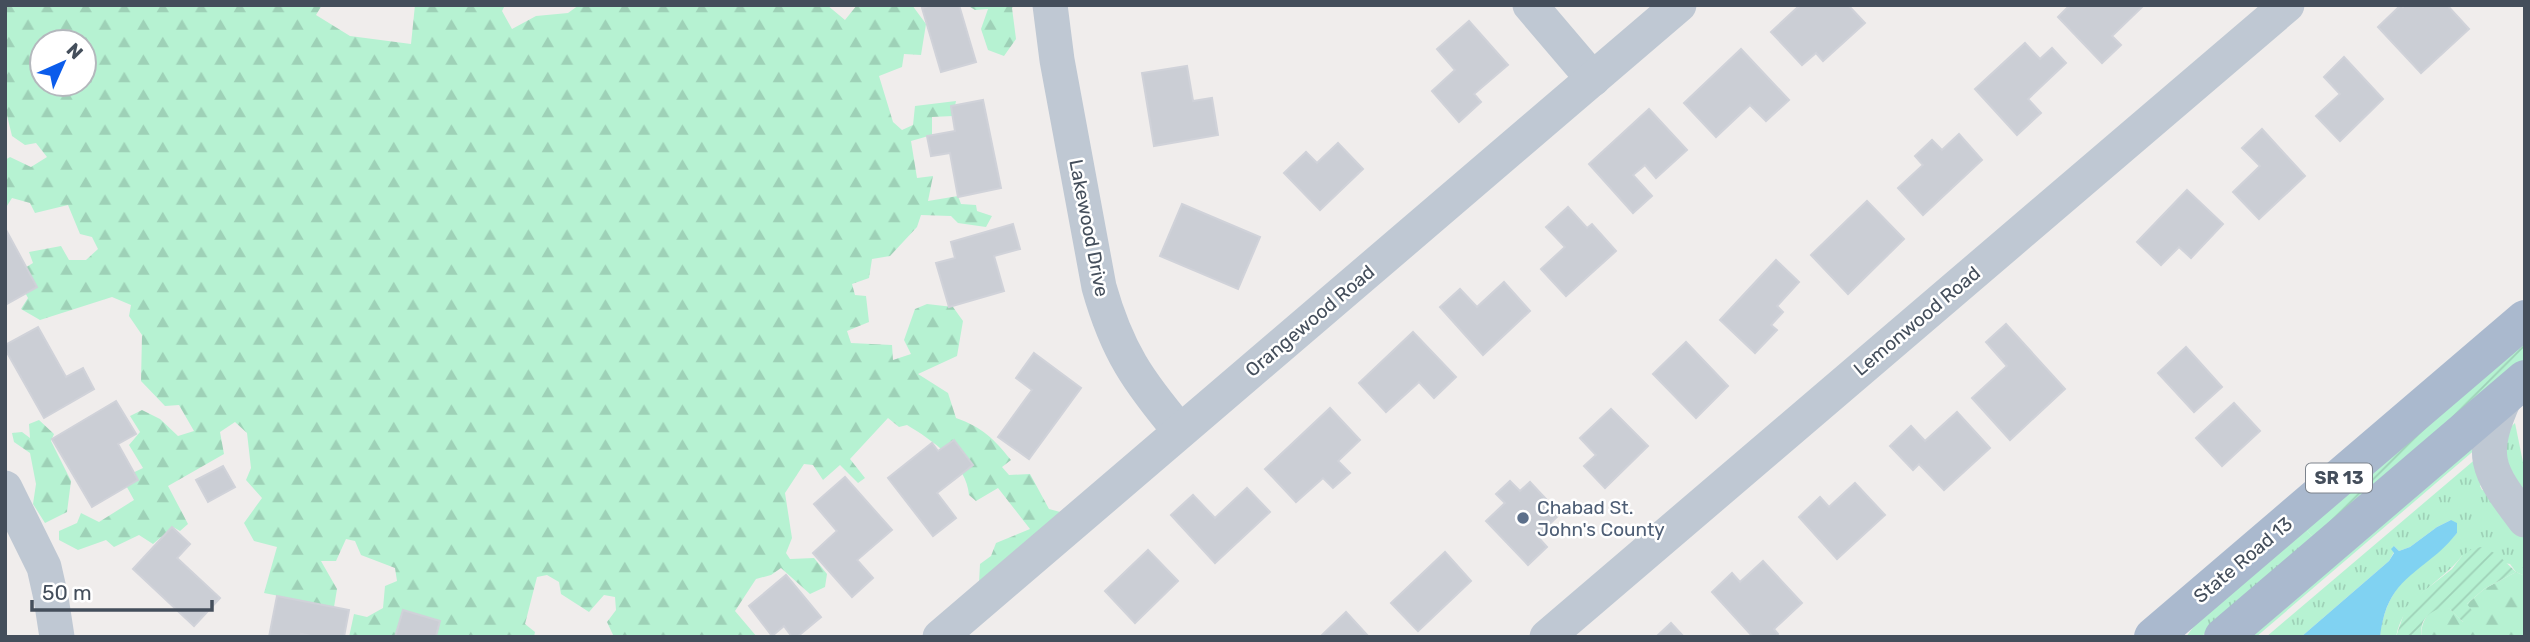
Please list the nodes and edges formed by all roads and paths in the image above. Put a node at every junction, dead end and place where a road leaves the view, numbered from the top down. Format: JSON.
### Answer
{"nodes":[{"id":1,"x":1050,"y":5,"type":"edge"},
{"id":2,"x":1531,"y":5,"type":"edge"},
{"id":3,"x":1679,"y":5,"type":"edge"},
{"id":4,"x":2287,"y":5,"type":"edge"},
{"id":5,"x":1593,"y":79,"type":"junction"},
{"id":6,"x":2525,"y":319,"type":"edge"},
{"id":7,"x":2515,"y":387,"type":"edge"},
{"id":8,"x":1180,"y":431,"type":"junction"},
{"id":9,"x":5,"y":488,"type":"edge"},
{"id":10,"x":2525,"y":520,"type":"edge"},
{"id":11,"x":57,"y":637,"type":"edge"},
{"id":12,"x":940,"y":637,"type":"edge"},
{"id":13,"x":1547,"y":637,"type":"edge"},
{"id":14,"x":2153,"y":637,"type":"edge"},
{"id":15,"x":2224,"y":637,"type":"edge"}],
"edges":[{"from":1,"to":8,"type":"street","name":"Lakewood Drive"},
{"from":2,"to":5,"type":"street"},
{"from":3,"to":5,"type":"street","name":"Orangewood Road"},
{"from":4,"to":13,"type":"street","name":"Lemonwood Road"},
{"from":5,"to":8,"type":"street","name":"Orangewood Road"},
{"from":6,"to":14,"type":"main road","name":"State Road 13","number":"SR 13"},
{"from":7,"to":10,"type":"street"},
{"from":7,"to":15,"type":"main road","number":"SR 13"},
{"from":8,"to":12,"type":"street","name":"Orangewood Road"},
{"from":9,"to":11,"type":"street"}]}
